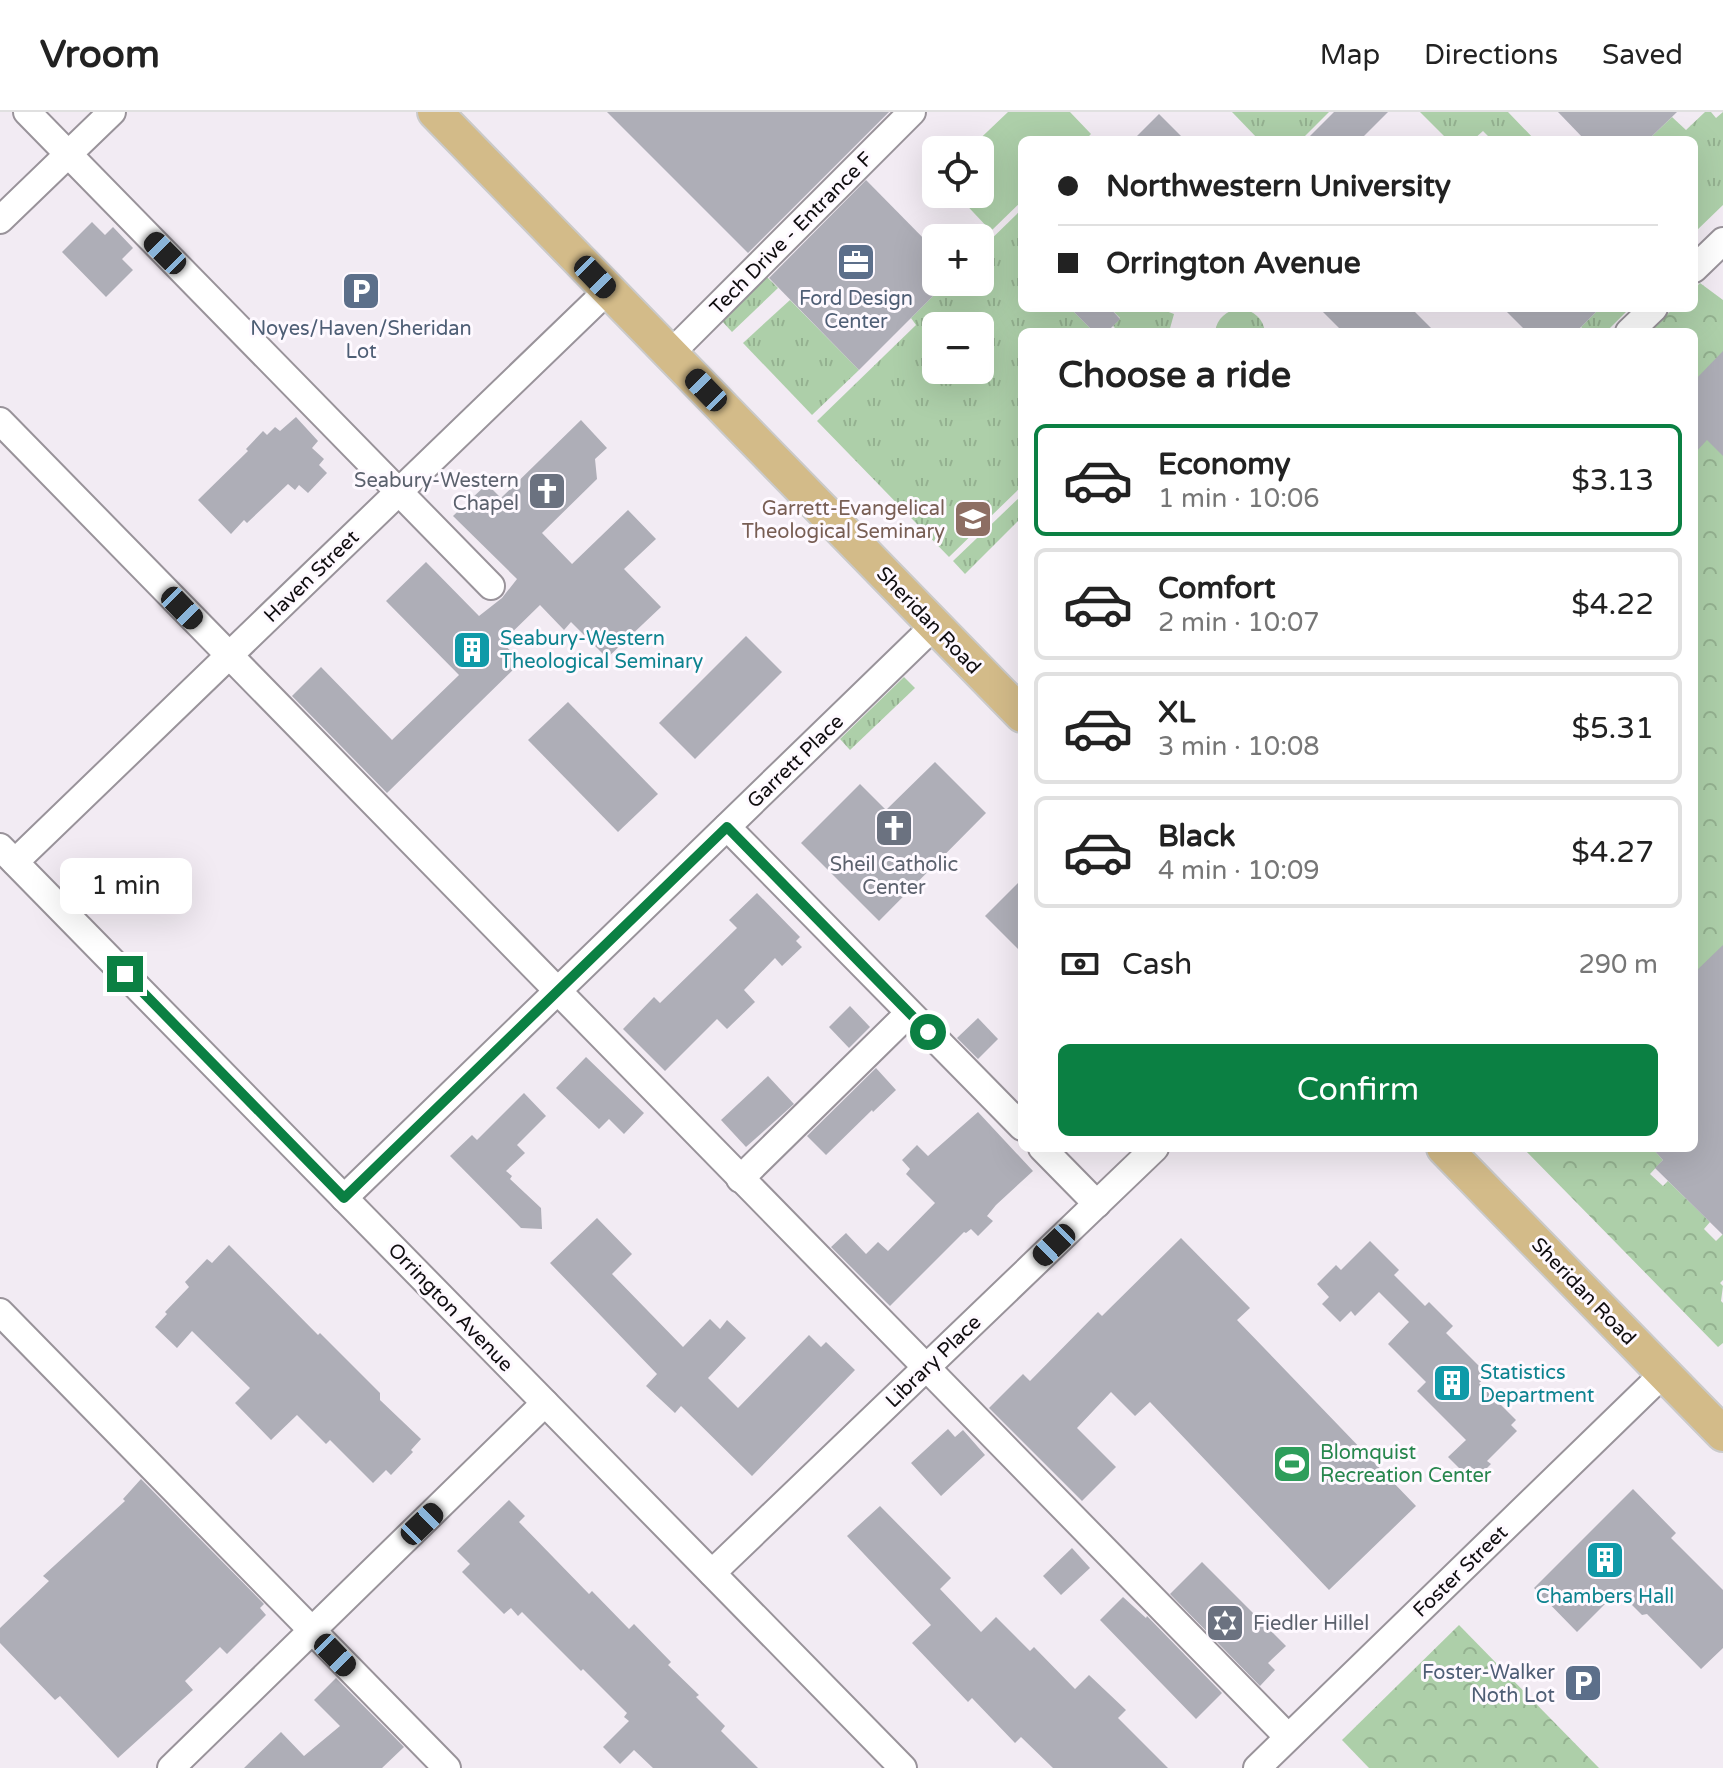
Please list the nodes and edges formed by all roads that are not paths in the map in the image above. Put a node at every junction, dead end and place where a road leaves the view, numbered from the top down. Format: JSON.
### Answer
{"nodes":[{"id":1,"x":27,"y":112,"type":"edge"},
{"id":2,"x":112,"y":112,"type":"edge"},
{"id":3,"x":435,"y":112,"type":"edge"},
{"id":4,"x":912,"y":112,"type":"edge"},
{"id":5,"x":68,"y":154,"type":"junction"},
{"id":6,"x":0,"y":220,"type":"edge"},
{"id":7,"x":1723,"y":241,"type":"edge"},
{"id":8,"x":1698,"y":265,"type":"edge"},
{"id":9,"x":608,"y":290,"type":"junction"},
{"id":10,"x":1650,"y":312,"type":"edge"},
{"id":11,"x":1633,"y":328,"type":"edge"},
{"id":12,"x":670,"y":354,"type":"junction"},
{"id":13,"x":0,"y":421,"type":"edge"},
{"id":14,"x":398,"y":492,"type":"junction"},
{"id":15,"x":491,"y":586,"type":"dead end"},
{"id":16,"x":935,"y":625,"type":"junction"},
{"id":17,"x":229,"y":655,"type":"junction"},
{"id":18,"x":1018,"y":711,"type":"edge"},
{"id":19,"x":727,"y":827,"type":"junction"},
{"id":20,"x":7,"y":854,"type":"edge"},
{"id":21,"x":558,"y":992,"type":"junction"},
{"id":22,"x":909,"y":1013,"type":"junction"},
{"id":23,"x":1018,"y":1123,"type":"edge"},
{"id":24,"x":1046,"y":1152,"type":"edge"},
{"id":25,"x":1151,"y":1152,"type":"edge"},
{"id":26,"x":1448,"y":1152,"type":"edge"},
{"id":27,"x":740,"y":1179,"type":"junction"},
{"id":28,"x":344,"y":1198,"type":"junction"},
{"id":29,"x":1097,"y":1204,"type":"junction"},
{"id":30,"x":0,"y":1312,"type":"edge"},
{"id":31,"x":926,"y":1368,"type":"junction"},
{"id":32,"x":1664,"y":1373,"type":"junction"},
{"id":33,"x":545,"y":1403,"type":"junction"},
{"id":34,"x":1723,"y":1434,"type":"edge"},
{"id":35,"x":712,"y":1573,"type":"junction"},
{"id":36,"x":312,"y":1631,"type":"junction"},
{"id":37,"x":1288,"y":1737,"type":"junction"},
{"id":38,"x":171,"y":1768,"type":"edge"},
{"id":39,"x":447,"y":1768,"type":"edge"},
{"id":40,"x":903,"y":1768,"type":"edge"},
{"id":41,"x":1257,"y":1768,"type":"edge"}],
"edges":[{"from":1,"to":5,"type":"street"},
{"from":2,"to":5,"type":"street"},
{"from":3,"to":9,"type":"main road","name":"Sheridan Road"},
{"from":4,"to":12,"type":"street","name":"Tech Drive - Entrance F"},
{"from":5,"to":6,"type":"street"},
{"from":5,"to":14,"type":"street"},
{"from":7,"to":8,"type":"street"},
{"from":9,"to":12,"type":"main road","name":"Sheridan Road"},
{"from":9,"to":14,"type":"street","name":"Haven Street"},
{"from":10,"to":11,"type":"street"},
{"from":12,"to":16,"type":"main road","name":"Sheridan Road"},
{"from":13,"to":17,"type":"street"},
{"from":14,"to":15,"type":"street"},
{"from":14,"to":17,"type":"street","name":"Haven Street"},
{"from":16,"to":18,"type":"main road","name":"Sheridan Road"},
{"from":16,"to":19,"type":"street","name":"Garrett Place"},
{"from":17,"to":20,"type":"street","name":"Haven Street"},
{"from":17,"to":21,"type":"street"},
{"from":19,"to":21,"type":"street","name":"Garrett Place"},
{"from":19,"to":22,"type":"street"},
{"from":20,"to":28,"type":"street","name":"Orrington Avenue"},
{"from":21,"to":27,"type":"street"},
{"from":21,"to":28,"type":"street","name":"Garrett Place"},
{"from":22,"to":23,"type":"street"},
{"from":22,"to":27,"type":"street"},
{"from":24,"to":29,"type":"street"},
{"from":25,"to":29,"type":"street","name":"Library Place"},
{"from":26,"to":32,"type":"main road","name":"Sheridan Road"},
{"from":27,"to":31,"type":"street"},
{"from":28,"to":33,"type":"street","name":"Orrington Avenue"},
{"from":29,"to":31,"type":"street","name":"Library Place"},
{"from":30,"to":36,"type":"street"},
{"from":31,"to":35,"type":"street","name":"Library Place"},
{"from":31,"to":37,"type":"street"},
{"from":32,"to":34,"type":"main road","name":"Sheridan Road"},
{"from":32,"to":37,"type":"street","name":"Foster Street"},
{"from":33,"to":35,"type":"street","name":"Orrington Avenue"},
{"from":33,"to":36,"type":"street"},
{"from":35,"to":40,"type":"street","name":"Orrington Avenue"},
{"from":36,"to":38,"type":"street"},
{"from":36,"to":39,"type":"street"},
{"from":37,"to":41,"type":"street","name":"Foster Street"}]}
